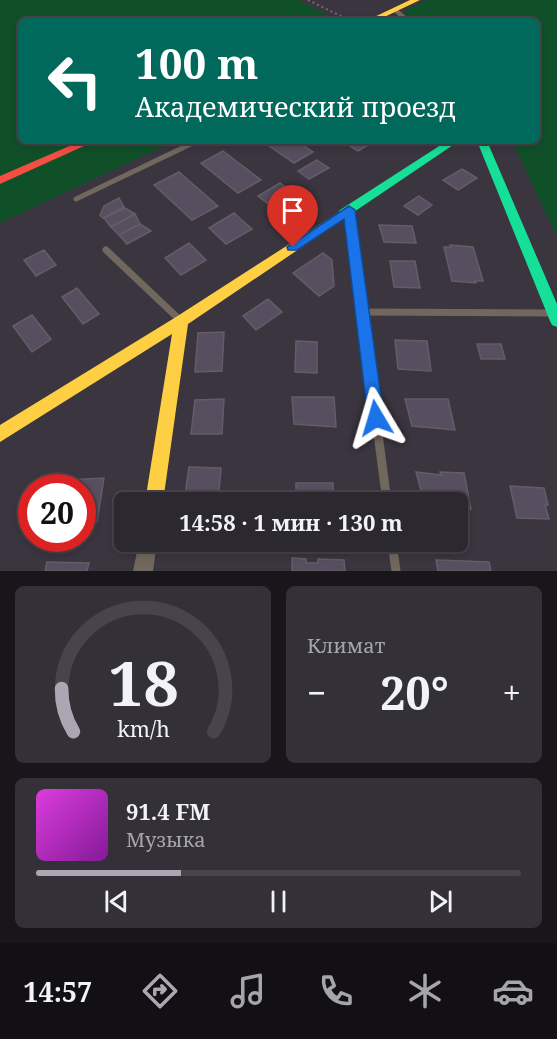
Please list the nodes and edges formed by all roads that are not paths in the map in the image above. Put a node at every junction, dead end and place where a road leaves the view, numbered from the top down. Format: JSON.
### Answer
{"nodes":[{"id":1,"x":411,"y":1,"type":"edge"},
{"id":2,"x":395,"y":9,"type":"junction"},
{"id":3,"x":378,"y":18,"type":"edge"},
{"id":4,"x":405,"y":18,"type":"edge"},
{"id":5,"x":83,"y":144,"type":"edge"},
{"id":6,"x":191,"y":144,"type":"edge"},
{"id":7,"x":449,"y":144,"type":"edge"},
{"id":8,"x":483,"y":144,"type":"edge"},
{"id":9,"x":0,"y":180,"type":"edge"},
{"id":10,"x":76,"y":199,"type":"dead end"},
{"id":11,"x":349,"y":210,"type":"junction"},
{"id":12,"x":106,"y":250,"type":"dead end"},
{"id":13,"x":362,"y":312,"type":"junction"},
{"id":14,"x":555,"y":317,"type":"edge"},
{"id":15,"x":181,"y":321,"type":"junction"},
{"id":16,"x":0,"y":434,"type":"edge"},
{"id":17,"x":155,"y":492,"type":"edge"},
{"id":18,"x":386,"y":492,"type":"edge"},
{"id":19,"x":146,"y":552,"type":"edge"},
{"id":20,"x":393,"y":552,"type":"edge"},
{"id":21,"x":143,"y":571,"type":"edge"},
{"id":22,"x":396,"y":571,"type":"edge"}],
"edges":[{"from":1,"to":2,"type":"street"},
{"from":2,"to":3,"type":"street"},
{"from":2,"to":4,"type":"lane"},
{"from":5,"to":9,"type":"street"},
{"from":6,"to":10,"type":"lane"},
{"from":7,"to":11,"type":"street"},
{"from":8,"to":14,"type":"street"},
{"from":11,"to":13,"type":"lane"},
{"from":11,"to":15,"type":"street"},
{"from":12,"to":15,"type":"lane"},
{"from":13,"to":14,"type":"lane"},
{"from":13,"to":18,"type":"lane"},
{"from":15,"to":16,"type":"street"},
{"from":15,"to":17,"type":"street"},
{"from":19,"to":21,"type":"street"},
{"from":20,"to":22,"type":"lane"}]}
